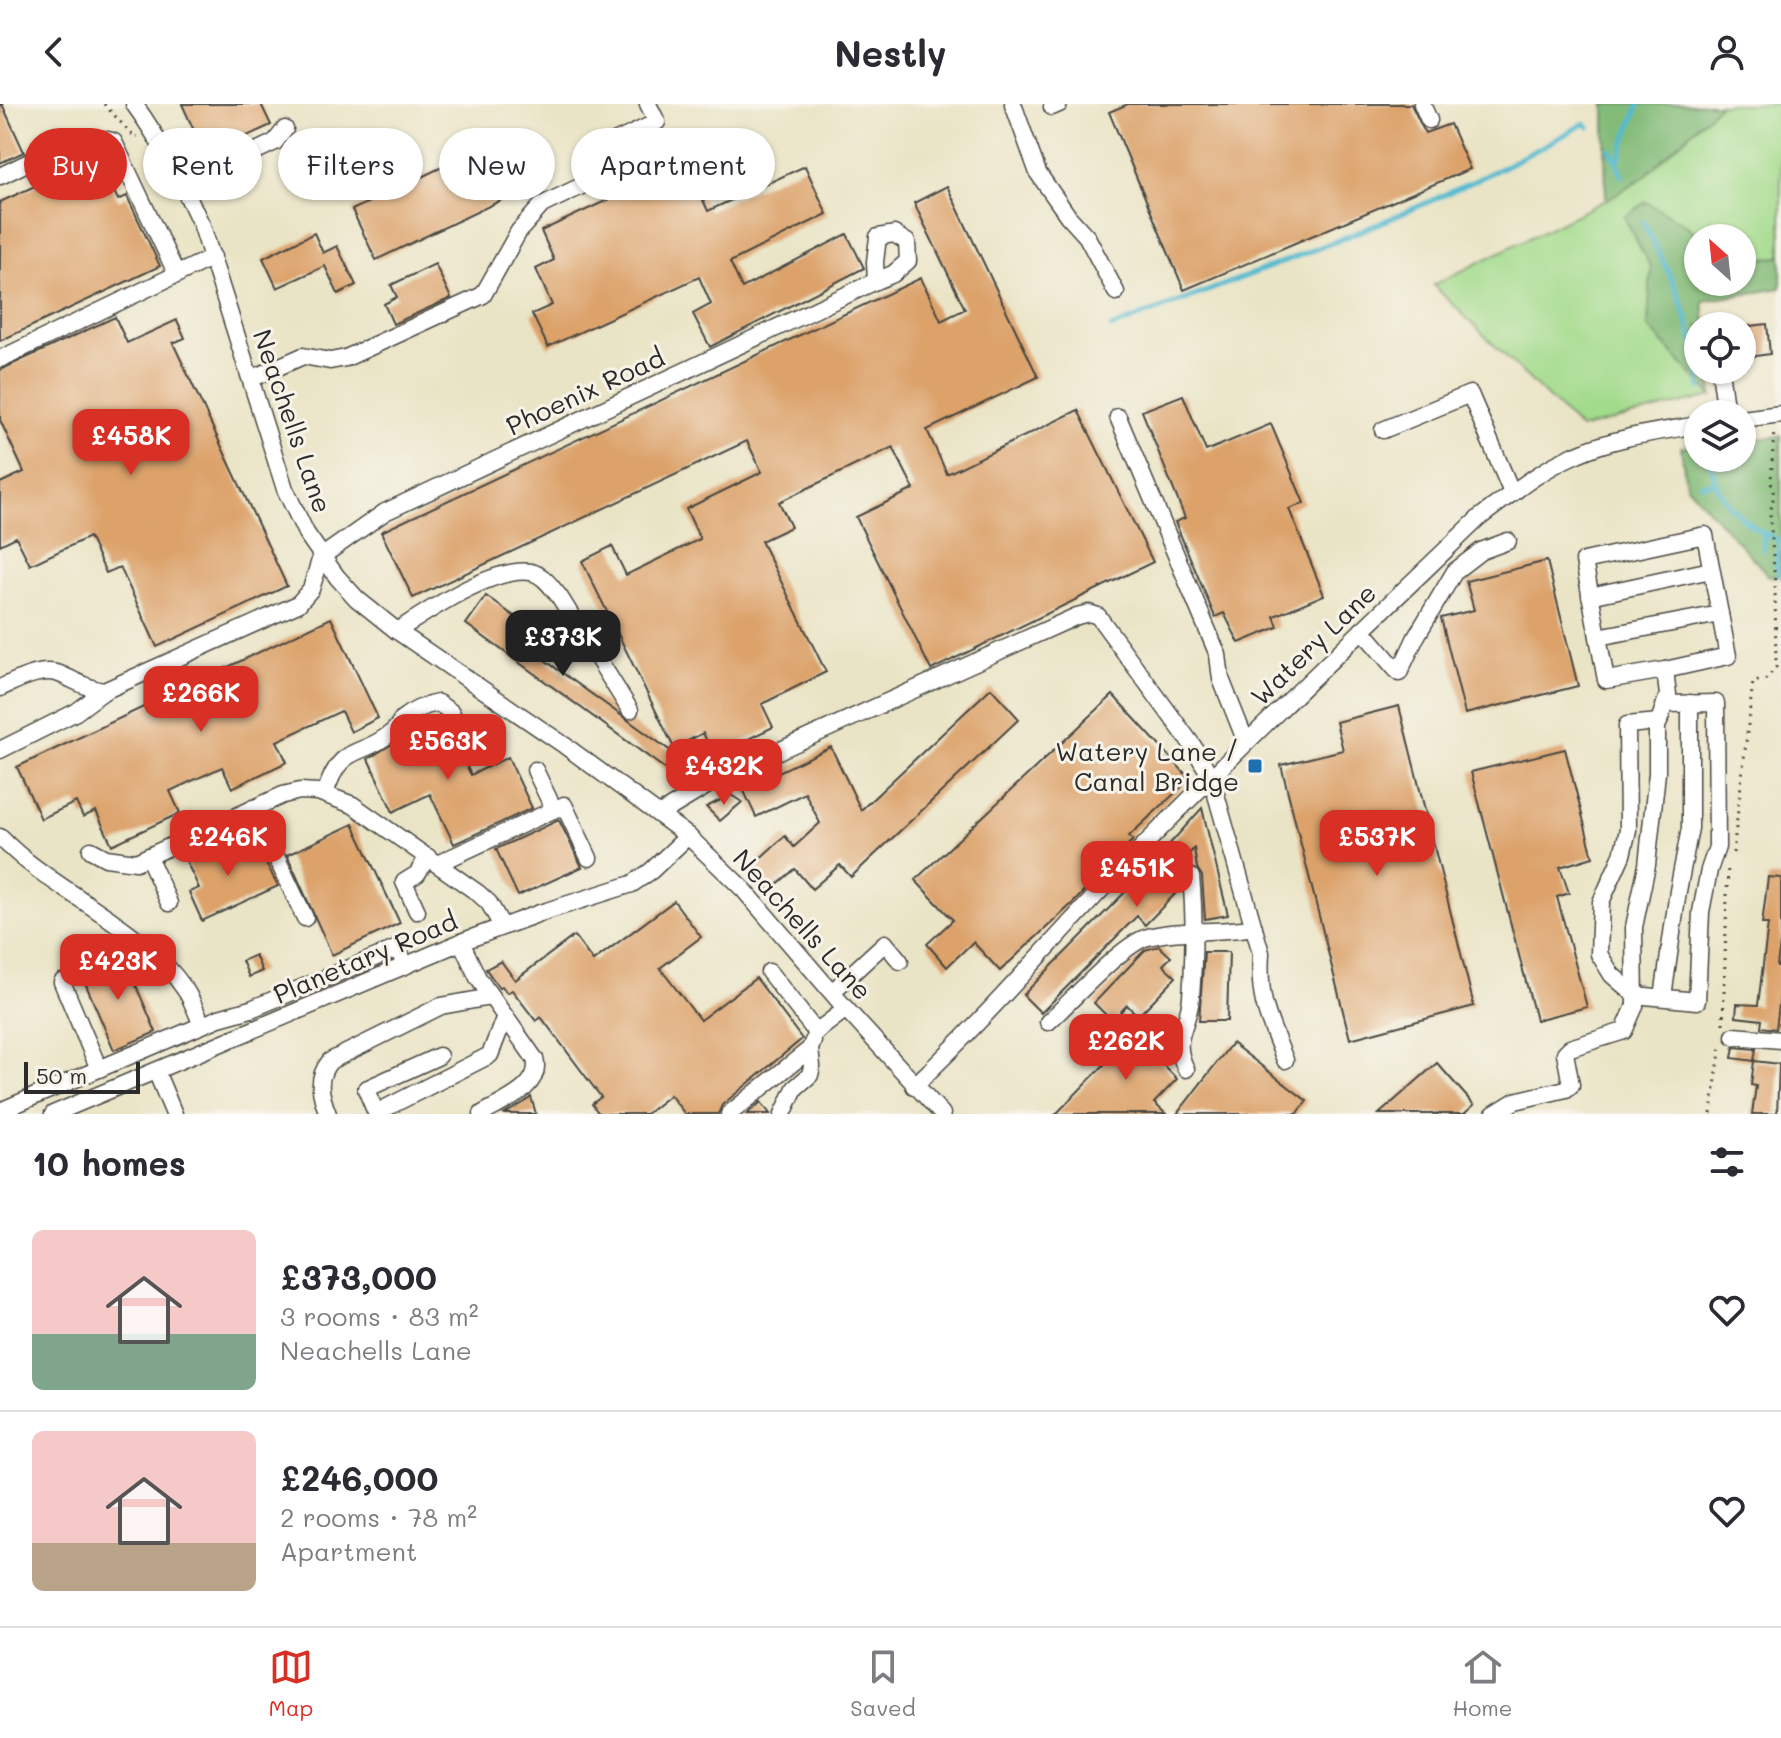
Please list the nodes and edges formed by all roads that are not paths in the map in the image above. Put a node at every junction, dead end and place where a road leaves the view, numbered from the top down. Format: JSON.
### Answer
{"nodes":[{"id":1,"x":134,"y":104,"type":"edge"},
{"id":2,"x":648,"y":104,"type":"edge"},
{"id":3,"x":1013,"y":104,"type":"edge"},
{"id":4,"x":152,"y":128,"type":"edge"},
{"id":5,"x":0,"y":176,"type":"edge"},
{"id":6,"x":189,"y":200,"type":"edge"},
{"id":7,"x":213,"y":257,"type":"junction"},
{"id":8,"x":177,"y":275,"type":"junction"},
{"id":9,"x":876,"y":281,"type":"dead end"},
{"id":10,"x":1116,"y":292,"type":"dead end"},
{"id":11,"x":0,"y":359,"type":"edge"},
{"id":12,"x":251,"y":379,"type":"junction"},
{"id":13,"x":1781,"y":414,"type":"edge"},
{"id":14,"x":1118,"y":417,"type":"dead end"},
{"id":15,"x":1756,"y":417,"type":"edge"},
{"id":16,"x":1684,"y":428,"type":"edge"},
{"id":17,"x":1383,"y":430,"type":"dead end"},
{"id":18,"x":1512,"y":493,"type":"junction"},
{"id":19,"x":1508,"y":541,"type":"dead end"},
{"id":20,"x":321,"y":557,"type":"junction"},
{"id":21,"x":1711,"y":570,"type":"junction"},
{"id":22,"x":1590,"y":596,"type":"junction"},
{"id":23,"x":1720,"y":614,"type":"junction"},
{"id":24,"x":1362,"y":630,"type":"junction"},
{"id":25,"x":397,"y":631,"type":"junction"},
{"id":26,"x":1598,"y":637,"type":"junction"},
{"id":27,"x":1665,"y":670,"type":"junction"},
{"id":28,"x":0,"y":688,"type":"edge"},
{"id":29,"x":104,"y":691,"type":"junction"},
{"id":30,"x":1690,"y":703,"type":"junction"},
{"id":31,"x":1665,"y":704,"type":"junction"},
{"id":32,"x":630,"y":710,"type":"dead end"},
{"id":33,"x":1659,"y":722,"type":"junction"},
{"id":34,"x":1246,"y":742,"type":"junction"},
{"id":35,"x":0,"y":750,"type":"edge"},
{"id":36,"x":469,"y":752,"type":"dead end"},
{"id":37,"x":535,"y":770,"type":"dead end"},
{"id":38,"x":1211,"y":777,"type":"junction"},
{"id":39,"x":325,"y":794,"type":"junction"},
{"id":40,"x":253,"y":808,"type":"junction"},
{"id":41,"x":554,"y":810,"type":"junction"},
{"id":42,"x":660,"y":814,"type":"junction"},
{"id":43,"x":688,"y":836,"type":"junction"},
{"id":44,"x":0,"y":837,"type":"edge"},
{"id":45,"x":91,"y":850,"type":"dead end"},
{"id":46,"x":149,"y":858,"type":"junction"},
{"id":47,"x":589,"y":858,"type":"dead end"},
{"id":48,"x":433,"y":861,"type":"junction"},
{"id":49,"x":1191,"y":877,"type":"dead end"},
{"id":50,"x":169,"y":903,"type":"dead end"},
{"id":51,"x":417,"y":911,"type":"dead end"},
{"id":52,"x":305,"y":918,"type":"dead end"},
{"id":53,"x":502,"y":926,"type":"junction"},
{"id":54,"x":1254,"y":927,"type":"junction"},
{"id":55,"x":1193,"y":933,"type":"junction"},
{"id":56,"x":461,"y":942,"type":"junction"},
{"id":57,"x":900,"y":961,"type":"dead end"},
{"id":58,"x":405,"y":966,"type":"junction"},
{"id":59,"x":769,"y":972,"type":"dead end"},
{"id":60,"x":62,"y":982,"type":"dead end"},
{"id":61,"x":832,"y":992,"type":"junction"},
{"id":62,"x":1635,"y":995,"type":"junction"},
{"id":63,"x":491,"y":997,"type":"junction"},
{"id":64,"x":1663,"y":997,"type":"junction"},
{"id":65,"x":846,"y":1009,"type":"junction"},
{"id":66,"x":505,"y":1016,"type":"junction"},
{"id":67,"x":1048,"y":1022,"type":"dead end"},
{"id":68,"x":206,"y":1024,"type":"junction"},
{"id":69,"x":816,"y":1032,"type":"junction"},
{"id":70,"x":1734,"y":1036,"type":"road end"},
{"id":71,"x":1781,"y":1040,"type":"edge"},
{"id":72,"x":219,"y":1044,"type":"junction"},
{"id":73,"x":810,"y":1049,"type":"junction"},
{"id":74,"x":439,"y":1056,"type":"dead end"},
{"id":75,"x":1285,"y":1060,"type":"dead end"},
{"id":76,"x":99,"y":1069,"type":"junction"},
{"id":77,"x":1186,"y":1069,"type":"dead end"},
{"id":78,"x":156,"y":1071,"type":"junction"},
{"id":79,"x":914,"y":1086,"type":"junction"},
{"id":80,"x":0,"y":1111,"type":"edge"},
{"id":81,"x":53,"y":1114,"type":"edge"},
{"id":82,"x":174,"y":1114,"type":"edge"},
{"id":83,"x":328,"y":1114,"type":"edge"},
{"id":84,"x":482,"y":1114,"type":"edge"},
{"id":85,"x":729,"y":1114,"type":"edge"},
{"id":86,"x":783,"y":1114,"type":"edge"},
{"id":87,"x":942,"y":1114,"type":"edge"},
{"id":88,"x":1494,"y":1114,"type":"edge"}],
"edges":[{"from":1,"to":4,"type":"street","name":"Neachells Lane"},
{"from":2,"to":12,"type":"street"},
{"from":3,"to":10,"type":"street"},
{"from":5,"to":8,"type":"street"},
{"from":6,"to":7,"type":"street","name":"Neachells Lane"},
{"from":7,"to":8,"type":"street"},
{"from":7,"to":12,"type":"street","name":"Neachells Lane"},
{"from":8,"to":11,"type":"street"},
{"from":9,"to":20,"type":"street","name":"Phoenix Road"},
{"from":12,"to":20,"type":"street","name":"Neachells Lane"},
{"from":13,"to":15,"type":"street"},
{"from":14,"to":34,"type":"street"},
{"from":16,"to":18,"type":"street","name":"Watery Lane"},
{"from":17,"to":18,"type":"street"},
{"from":18,"to":24,"type":"street","name":"Watery Lane"},
{"from":19,"to":24,"type":"street"},
{"from":20,"to":25,"type":"street","name":"Neachells Lane"},
{"from":20,"to":29,"type":"street"},
{"from":21,"to":22,"type":"street"},
{"from":21,"to":22,"type":"street"},
{"from":21,"to":23,"type":"street"},
{"from":22,"to":26,"type":"street"},
{"from":23,"to":26,"type":"street"},
{"from":23,"to":27,"type":"street"},
{"from":24,"to":34,"type":"street","name":"Watery Lane"},
{"from":25,"to":32,"type":"street"},
{"from":25,"to":42,"type":"street","name":"Neachells Lane"},
{"from":26,"to":27,"type":"street"},
{"from":27,"to":31,"type":"street"},
{"from":28,"to":29,"type":"street"},
{"from":29,"to":35,"type":"street"},
{"from":30,"to":31,"type":"street"},
{"from":30,"to":64,"type":"street"},
{"from":30,"to":64,"type":"street"},
{"from":31,"to":33,"type":"street"},
{"from":33,"to":62,"type":"street"},
{"from":33,"to":62,"type":"street"},
{"from":34,"to":38,"type":"street","name":"Watery Lane"},
{"from":36,"to":39,"type":"street"},
{"from":37,"to":41,"type":"street"},
{"from":38,"to":42,"type":"street"},
{"from":38,"to":54,"type":"street"},
{"from":38,"to":79,"type":"street","name":"Watery Lane"},
{"from":39,"to":40,"type":"street"},
{"from":39,"to":48,"type":"street"},
{"from":40,"to":46,"type":"street"},
{"from":40,"to":52,"type":"street"},
{"from":41,"to":47,"type":"street"},
{"from":41,"to":48,"type":"street"},
{"from":42,"to":43,"type":"street","name":"Neachells Lane"},
{"from":43,"to":53,"type":"street","name":"Planetary Road"},
{"from":43,"to":61,"type":"street","name":"Neachells Lane"},
{"from":44,"to":68,"type":"street"},
{"from":45,"to":46,"type":"street"},
{"from":46,"to":50,"type":"street"},
{"from":48,"to":51,"type":"street"},
{"from":48,"to":53,"type":"street"},
{"from":49,"to":55,"type":"street"},
{"from":53,"to":56,"type":"street","name":"Planetary Road"},
{"from":54,"to":55,"type":"street"},
{"from":54,"to":75,"type":"street"},
{"from":55,"to":67,"type":"street"},
{"from":55,"to":77,"type":"street"},
{"from":56,"to":58,"type":"street","name":"Planetary Road"},
{"from":56,"to":63,"type":"street"},
{"from":57,"to":61,"type":"street"},
{"from":58,"to":68,"type":"street"},
{"from":58,"to":72,"type":"street","name":"Planetary Road"},
{"from":59,"to":69,"type":"street"},
{"from":60,"to":76,"type":"street"},
{"from":61,"to":65,"type":"street","name":"Neachells Lane"},
{"from":62,"to":64,"type":"street"},
{"from":62,"to":88,"type":"street"},
{"from":63,"to":66,"type":"street"},
{"from":63,"to":83,"type":"street"},
{"from":65,"to":69,"type":"street"},
{"from":65,"to":79,"type":"street","name":"Neachells Lane"},
{"from":66,"to":74,"type":"street"},
{"from":66,"to":84,"type":"street"},
{"from":68,"to":72,"type":"street"},
{"from":68,"to":76,"type":"street"},
{"from":69,"to":73,"type":"street"},
{"from":70,"to":71,"type":"street"},
{"from":72,"to":78,"type":"street","name":"Planetary Road"},
{"from":73,"to":85,"type":"street"},
{"from":73,"to":86,"type":"street"},
{"from":76,"to":80,"type":"street"},
{"from":78,"to":81,"type":"street","name":"Planetary Road"},
{"from":78,"to":82,"type":"street"},
{"from":79,"to":87,"type":"street","name":"Neachells Lane"}]}
